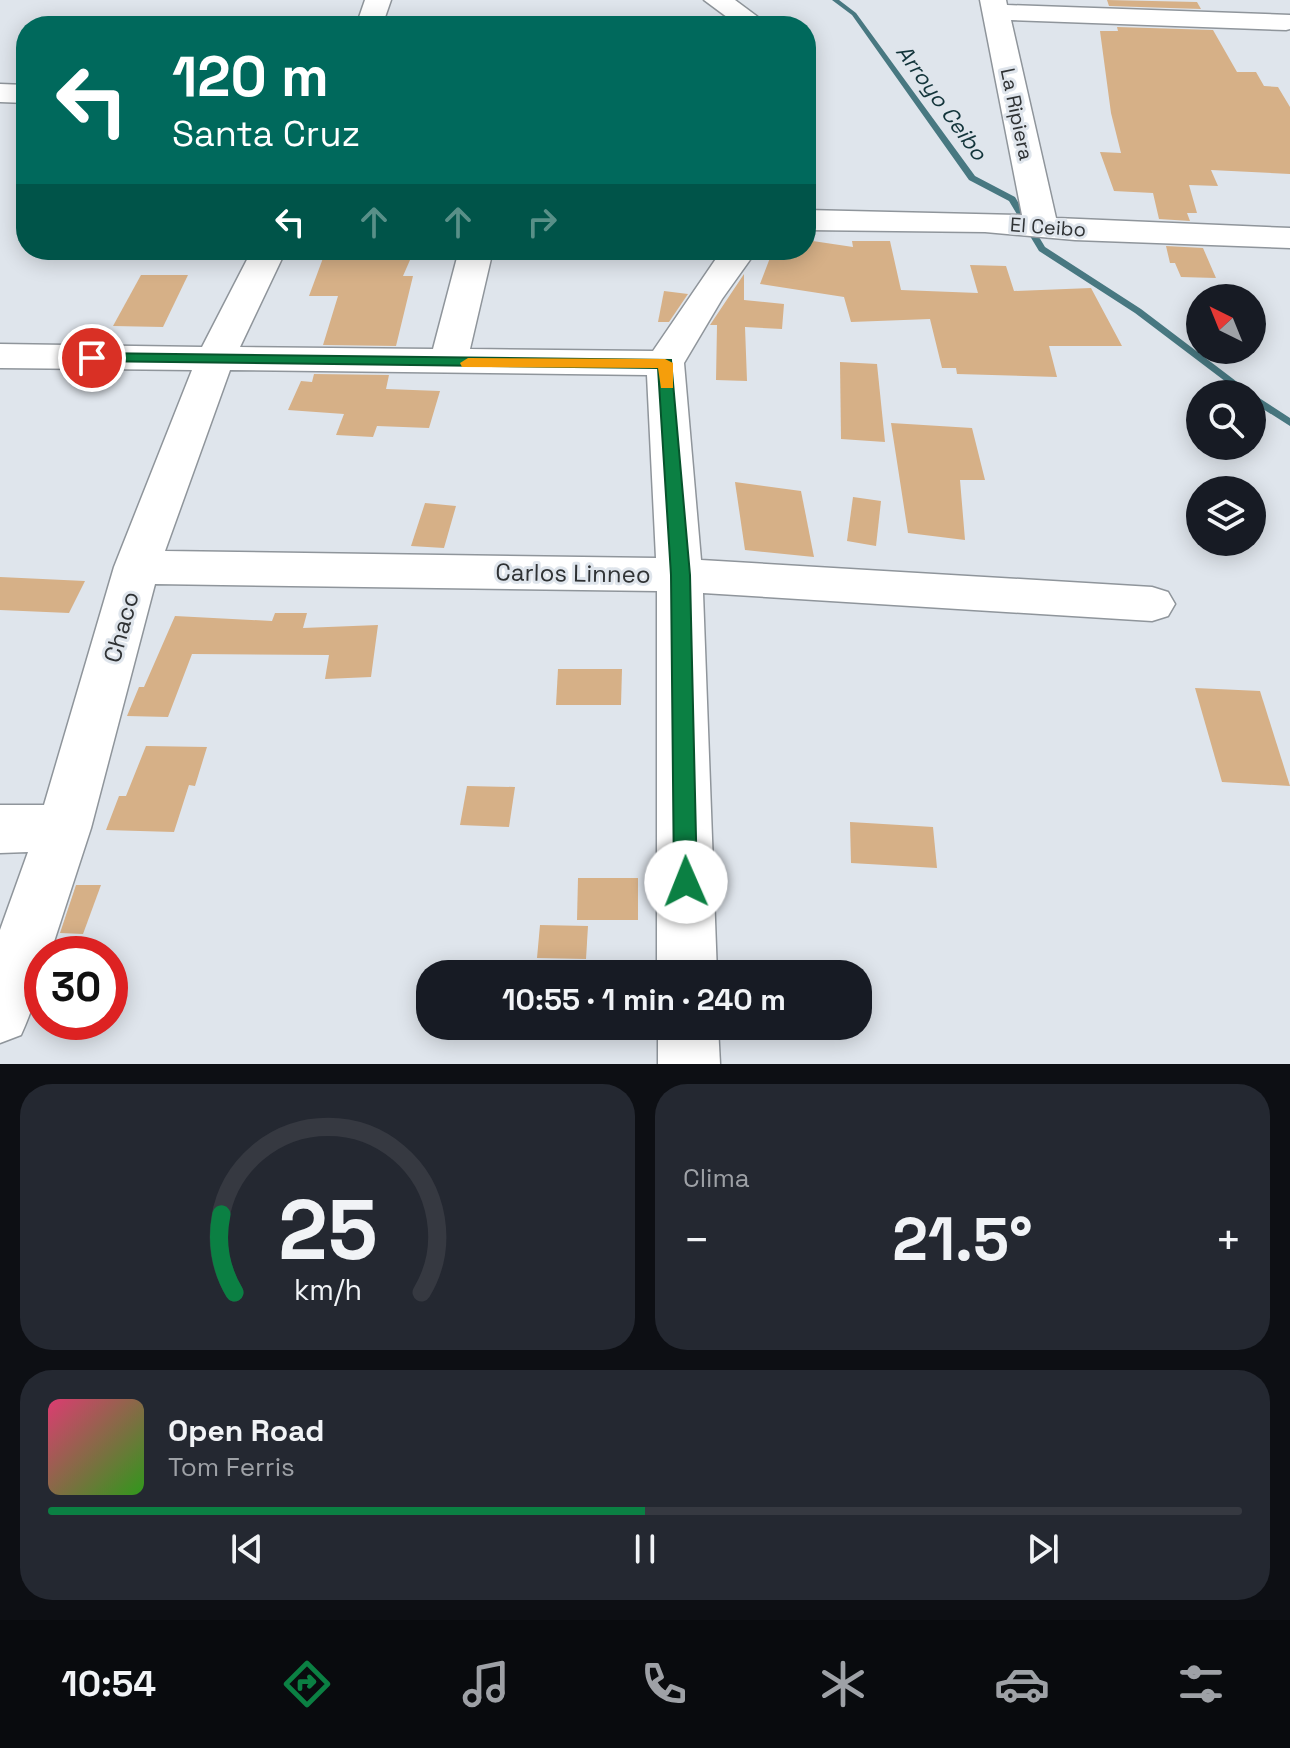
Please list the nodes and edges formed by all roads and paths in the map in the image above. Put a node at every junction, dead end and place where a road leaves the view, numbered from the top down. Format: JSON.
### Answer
{"nodes":[{"id":1,"x":717,"y":0,"type":"edge"},
{"id":2,"x":994,"y":6,"type":"edge"},
{"id":3,"x":742,"y":16,"type":"edge"},
{"id":4,"x":1282,"y":17,"type":"edge"},
{"id":5,"x":816,"y":220,"type":"edge"},
{"id":6,"x":1058,"y":229,"type":"junction"},
{"id":7,"x":1290,"y":238,"type":"edge"},
{"id":8,"x":264,"y":260,"type":"edge"},
{"id":9,"x":474,"y":260,"type":"edge"},
{"id":10,"x":733,"y":260,"type":"edge"},
{"id":11,"x":0,"y":356,"type":"edge"},
{"id":12,"x":215,"y":359,"type":"junction"},
{"id":13,"x":448,"y":363,"type":"junction"},
{"id":14,"x":665,"y":363,"type":"junction"},
{"id":15,"x":137,"y":567,"type":"junction"},
{"id":16,"x":680,"y":575,"type":"junction"},
{"id":17,"x":1152,"y":604,"type":"dead end"},
{"id":18,"x":64,"y":828,"type":"junction"},
{"id":19,"x":0,"y":829,"type":"edge"},
{"id":20,"x":687,"y":960,"type":"edge"},
{"id":21,"x":0,"y":1014,"type":"edge"},
{"id":22,"x":688,"y":1040,"type":"edge"},
{"id":23,"x":689,"y":1064,"type":"edge"}],
"edges":[{"from":1,"to":3,"type":"street"},
{"from":2,"to":4,"type":"street"},
{"from":2,"to":6,"type":"street","name":"La Ripiera"},
{"from":5,"to":6,"type":"street","name":"El Ceibo"},
{"from":6,"to":7,"type":"street","name":"El Ceibo"},
{"from":8,"to":12,"type":"street","name":"Chaco"},
{"from":9,"to":13,"type":"street"},
{"from":10,"to":14,"type":"street"},
{"from":11,"to":12,"type":"street"},
{"from":12,"to":13,"type":"street"},
{"from":12,"to":15,"type":"street","name":"Chaco"},
{"from":13,"to":14,"type":"street"},
{"from":14,"to":16,"type":"street"},
{"from":15,"to":16,"type":"street","name":"Carlos Linneo"},
{"from":15,"to":18,"type":"street","name":"Chaco"},
{"from":16,"to":17,"type":"street","name":"Carlos Linneo"},
{"from":16,"to":20,"type":"street"},
{"from":18,"to":19,"type":"street"},
{"from":18,"to":21,"type":"street","name":"Chaco"},
{"from":22,"to":23,"type":"street"}]}
